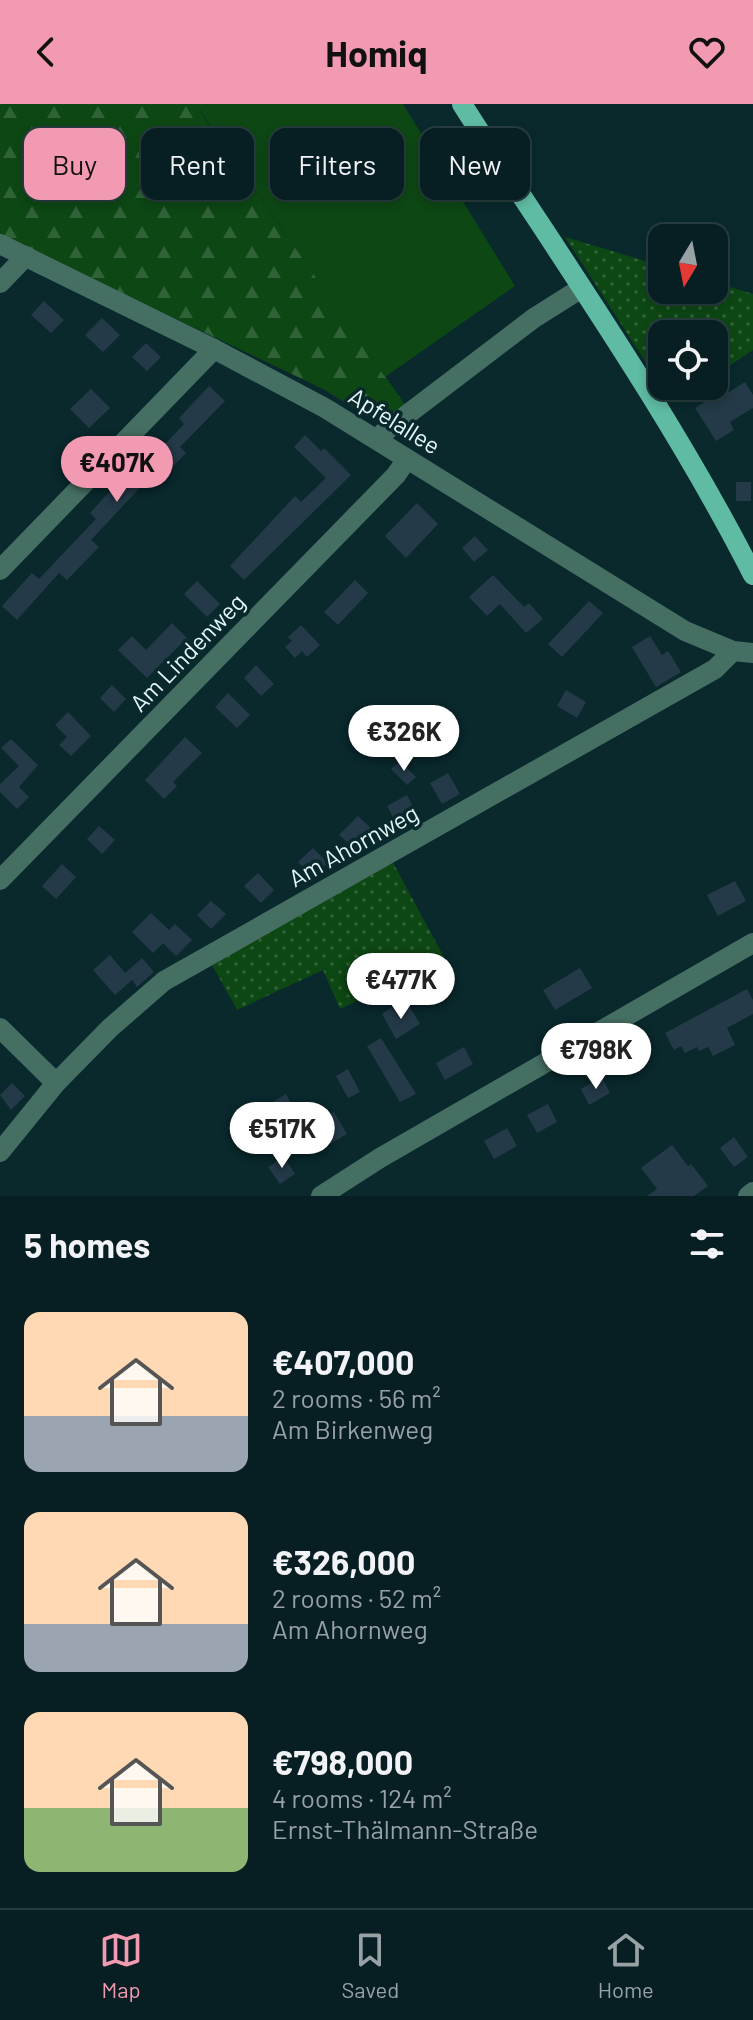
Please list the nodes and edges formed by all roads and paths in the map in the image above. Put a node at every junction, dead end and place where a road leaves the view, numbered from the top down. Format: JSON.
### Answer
{"nodes":[{"id":1,"x":462,"y":104,"type":"edge"},
{"id":2,"x":0,"y":244,"type":"edge"},
{"id":3,"x":26,"y":256,"type":"junction"},
{"id":4,"x":0,"y":283,"type":"edge"},
{"id":5,"x":580,"y":289,"type":"junction"},
{"id":6,"x":214,"y":349,"type":"junction"},
{"id":7,"x":378,"y":440,"type":"junction"},
{"id":8,"x":407,"y":459,"type":"junction"},
{"id":9,"x":0,"y":570,"type":"edge"},
{"id":10,"x":753,"y":575,"type":"edge"},
{"id":11,"x":743,"y":652,"type":"edge"},
{"id":12,"x":0,"y":880,"type":"edge"},
{"id":13,"x":753,"y":943,"type":"edge"},
{"id":14,"x":0,"y":1028,"type":"edge"},
{"id":15,"x":56,"y":1083,"type":"junction"},
{"id":16,"x":0,"y":1152,"type":"edge"},
{"id":17,"x":321,"y":1196,"type":"edge"}],
"edges":[{"from":1,"to":5,"type":"main road"},
{"from":2,"to":3,"type":"street","name":"Apfelallee"},
{"from":3,"to":4,"type":"street"},
{"from":3,"to":6,"type":"street","name":"Apfelallee"},
{"from":5,"to":7,"type":"street"},
{"from":5,"to":10,"type":"main road"},
{"from":6,"to":7,"type":"street","name":"Apfelallee"},
{"from":6,"to":9,"type":"street"},
{"from":7,"to":8,"type":"street","name":"Apfelallee"},
{"from":8,"to":11,"type":"street","name":"Apfelallee"},
{"from":8,"to":12,"type":"street","name":"Am Lindenweg"},
{"from":11,"to":15,"type":"street","name":"Am Ahornweg"},
{"from":13,"to":17,"type":"street"},
{"from":14,"to":15,"type":"street"},
{"from":15,"to":16,"type":"street","name":"Am Ahornweg"}]}
